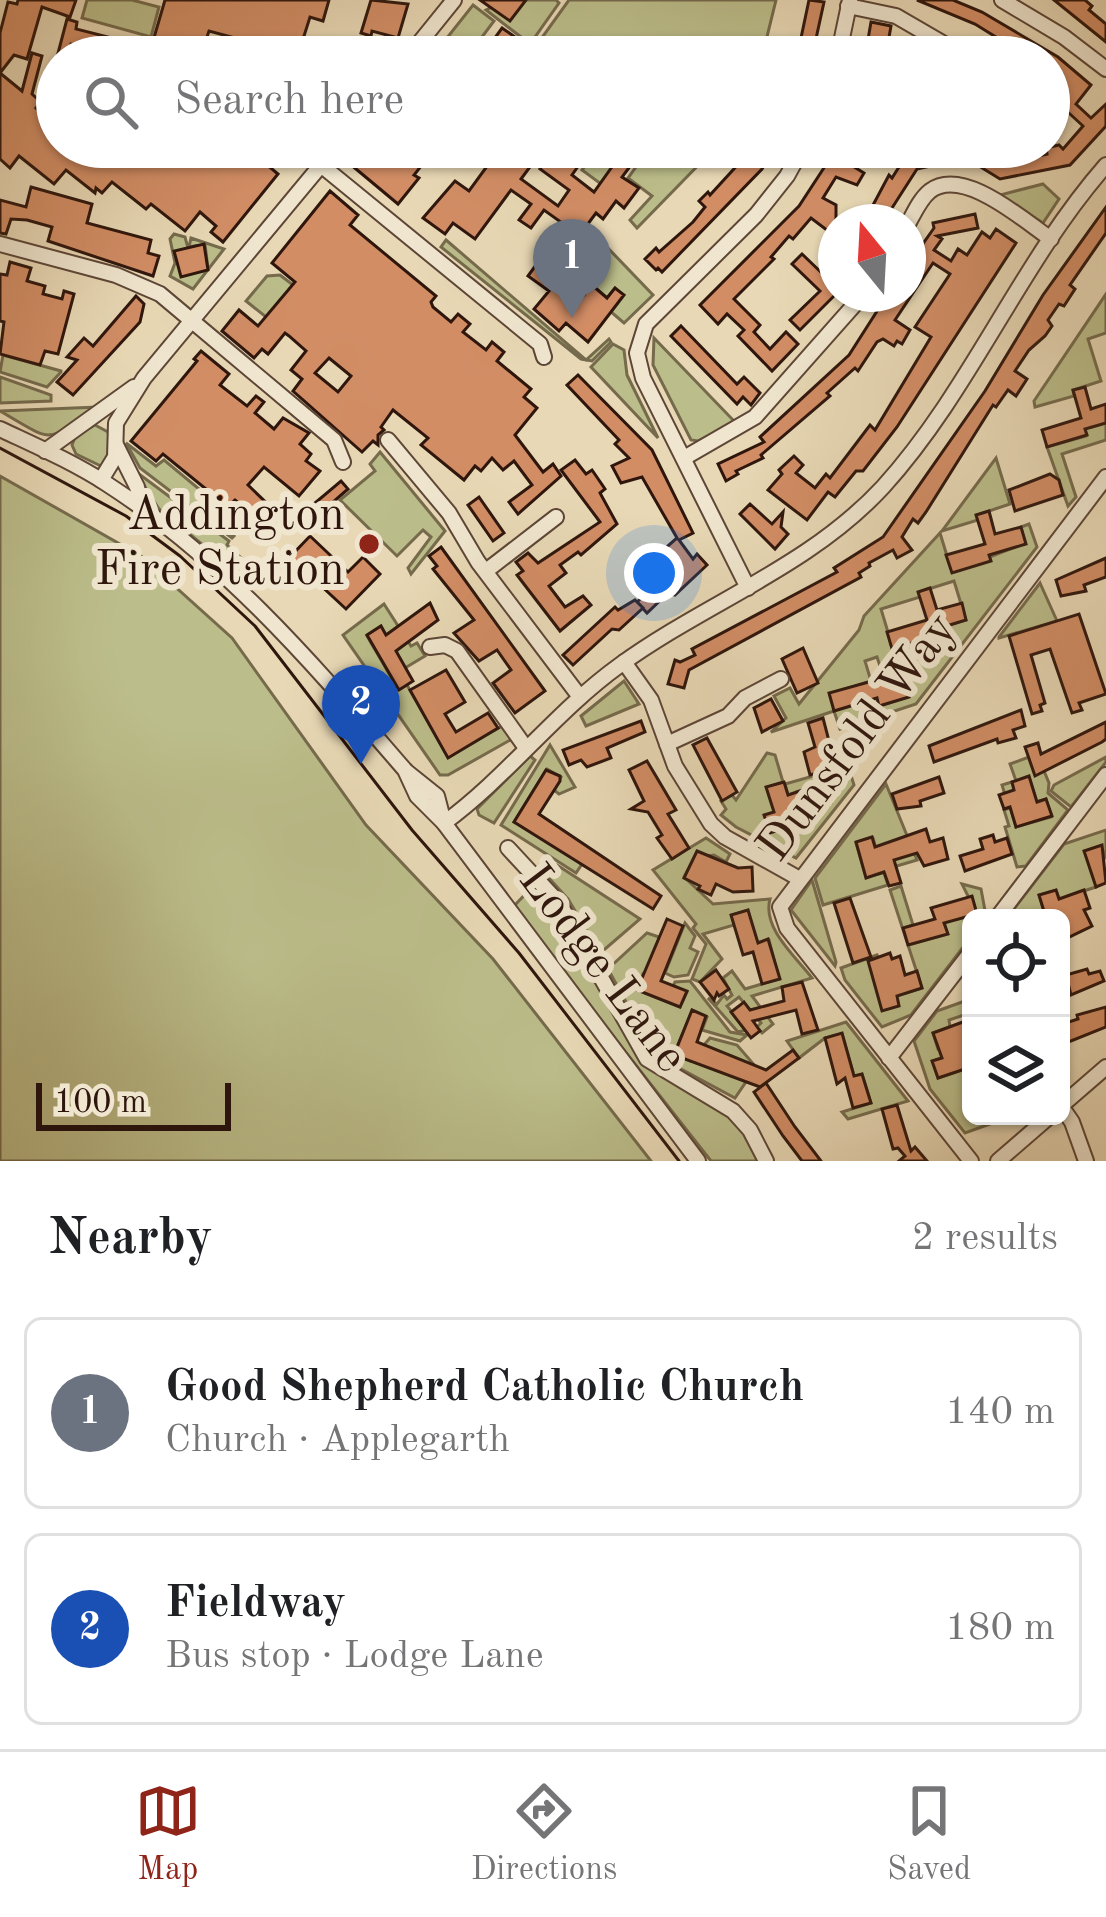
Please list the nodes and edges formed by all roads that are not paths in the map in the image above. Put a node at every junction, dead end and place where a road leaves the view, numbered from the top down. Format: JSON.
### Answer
{"nodes":[{"id":1,"x":454,"y":0,"type":"edge"},
{"id":2,"x":1002,"y":0,"type":"edge"},
{"id":3,"x":849,"y":3,"type":"edge"},
{"id":4,"x":425,"y":36,"type":"edge"},
{"id":5,"x":842,"y":36,"type":"edge"},
{"id":6,"x":930,"y":36,"type":"edge"},
{"id":7,"x":1062,"y":36,"type":"edge"},
{"id":8,"x":1070,"y":42,"type":"edge"},
{"id":9,"x":1106,"y":69,"type":"edge"},
{"id":10,"x":1106,"y":165,"type":"edge"},
{"id":11,"x":314,"y":168,"type":"edge"},
{"id":12,"x":341,"y":168,"type":"edge"},
{"id":13,"x":789,"y":168,"type":"edge"},
{"id":14,"x":921,"y":204,"type":"edge"},
{"id":15,"x":1051,"y":239,"type":"junction"},
{"id":16,"x":0,"y":244,"type":"edge"},
{"id":17,"x":847,"y":312,"type":"edge"},
{"id":18,"x":193,"y":322,"type":"junction"},
{"id":19,"x":544,"y":357,"type":"dead end"},
{"id":20,"x":144,"y":378,"type":"junction"},
{"id":21,"x":0,"y":429,"type":"edge"},
{"id":22,"x":388,"y":440,"type":"dead end"},
{"id":23,"x":116,"y":445,"type":"junction"},
{"id":24,"x":45,"y":451,"type":"junction"},
{"id":25,"x":684,"y":458,"type":"junction"},
{"id":26,"x":343,"y":462,"type":"dead end"},
{"id":27,"x":1106,"y":477,"type":"edge"},
{"id":28,"x":101,"y":480,"type":"junction"},
{"id":29,"x":142,"y":508,"type":"junction"},
{"id":30,"x":556,"y":517,"type":"dead end"},
{"id":31,"x":486,"y":571,"type":"junction"},
{"id":32,"x":748,"y":588,"type":"junction"},
{"id":33,"x":430,"y":647,"type":"dead end"},
{"id":34,"x":624,"y":662,"type":"junction"},
{"id":35,"x":781,"y":679,"type":"dead end"},
{"id":36,"x":580,"y":697,"type":"junction"},
{"id":37,"x":667,"y":743,"type":"junction"},
{"id":38,"x":526,"y":748,"type":"junction"},
{"id":39,"x":1104,"y":784,"type":"edge"},
{"id":40,"x":444,"y":824,"type":"junction"},
{"id":41,"x":508,"y":848,"type":"dead end"},
{"id":42,"x":798,"y":878,"type":"junction"},
{"id":43,"x":1004,"y":909,"type":"edge"},
{"id":44,"x":962,"y":964,"type":"edge"},
{"id":45,"x":889,"y":1058,"type":"junction"},
{"id":46,"x":1106,"y":1067,"type":"edge"},
{"id":47,"x":1070,"y":1098,"type":"edge"},
{"id":48,"x":1070,"y":1118,"type":"edge"},
{"id":49,"x":1040,"y":1125,"type":"edge"},
{"id":50,"x":698,"y":1161,"type":"edge"},
{"id":51,"x":766,"y":1161,"type":"edge"},
{"id":52,"x":971,"y":1161,"type":"edge"},
{"id":53,"x":998,"y":1161,"type":"edge"},
{"id":54,"x":1085,"y":1161,"type":"edge"}],
"edges":[{"from":1,"to":4,"type":"street"},
{"from":2,"to":7,"type":"street"},
{"from":3,"to":5,"type":"street"},
{"from":3,"to":6,"type":"street"},
{"from":8,"to":9,"type":"street"},
{"from":10,"to":15,"type":"street"},
{"from":11,"to":18,"type":"street"},
{"from":12,"to":19,"type":"street"},
{"from":13,"to":25,"type":"street"},
{"from":14,"to":15,"type":"street"},
{"from":15,"to":32,"type":"street"},
{"from":16,"to":18,"type":"street"},
{"from":17,"to":25,"type":"street"},
{"from":18,"to":20,"type":"street"},
{"from":18,"to":26,"type":"street"},
{"from":20,"to":23,"type":"street"},
{"from":20,"to":24,"type":"street"},
{"from":21,"to":24,"type":"street","name":"Lodge Lane"},
{"from":22,"to":31,"type":"street"},
{"from":23,"to":28,"type":"street"},
{"from":23,"to":29,"type":"street"},
{"from":24,"to":28,"type":"street","name":"Lodge Lane"},
{"from":25,"to":32,"type":"street"},
{"from":27,"to":42,"type":"street","name":"Dunsfold Way"},
{"from":28,"to":29,"type":"street","name":"Lodge Lane"},
{"from":29,"to":40,"type":"street","name":"Lodge Lane"},
{"from":30,"to":31,"type":"street"},
{"from":31,"to":36,"type":"street"},
{"from":32,"to":34,"type":"street"},
{"from":33,"to":38,"type":"street"},
{"from":34,"to":36,"type":"street"},
{"from":34,"to":37,"type":"street"},
{"from":35,"to":37,"type":"street"},
{"from":36,"to":38,"type":"street"},
{"from":37,"to":42,"type":"street"},
{"from":38,"to":40,"type":"street"},
{"from":39,"to":43,"type":"street"},
{"from":40,"to":50,"type":"street","name":"Lodge Lane"},
{"from":41,"to":51,"type":"street","name":"Lodge Lane"},
{"from":42,"to":45,"type":"street","name":"Dunsfold Way"},
{"from":44,"to":45,"type":"street"},
{"from":45,"to":52,"type":"street","name":"Dunsfold Way"},
{"from":46,"to":47,"type":"street"},
{"from":48,"to":54,"type":"street"},
{"from":49,"to":53,"type":"street"}]}
